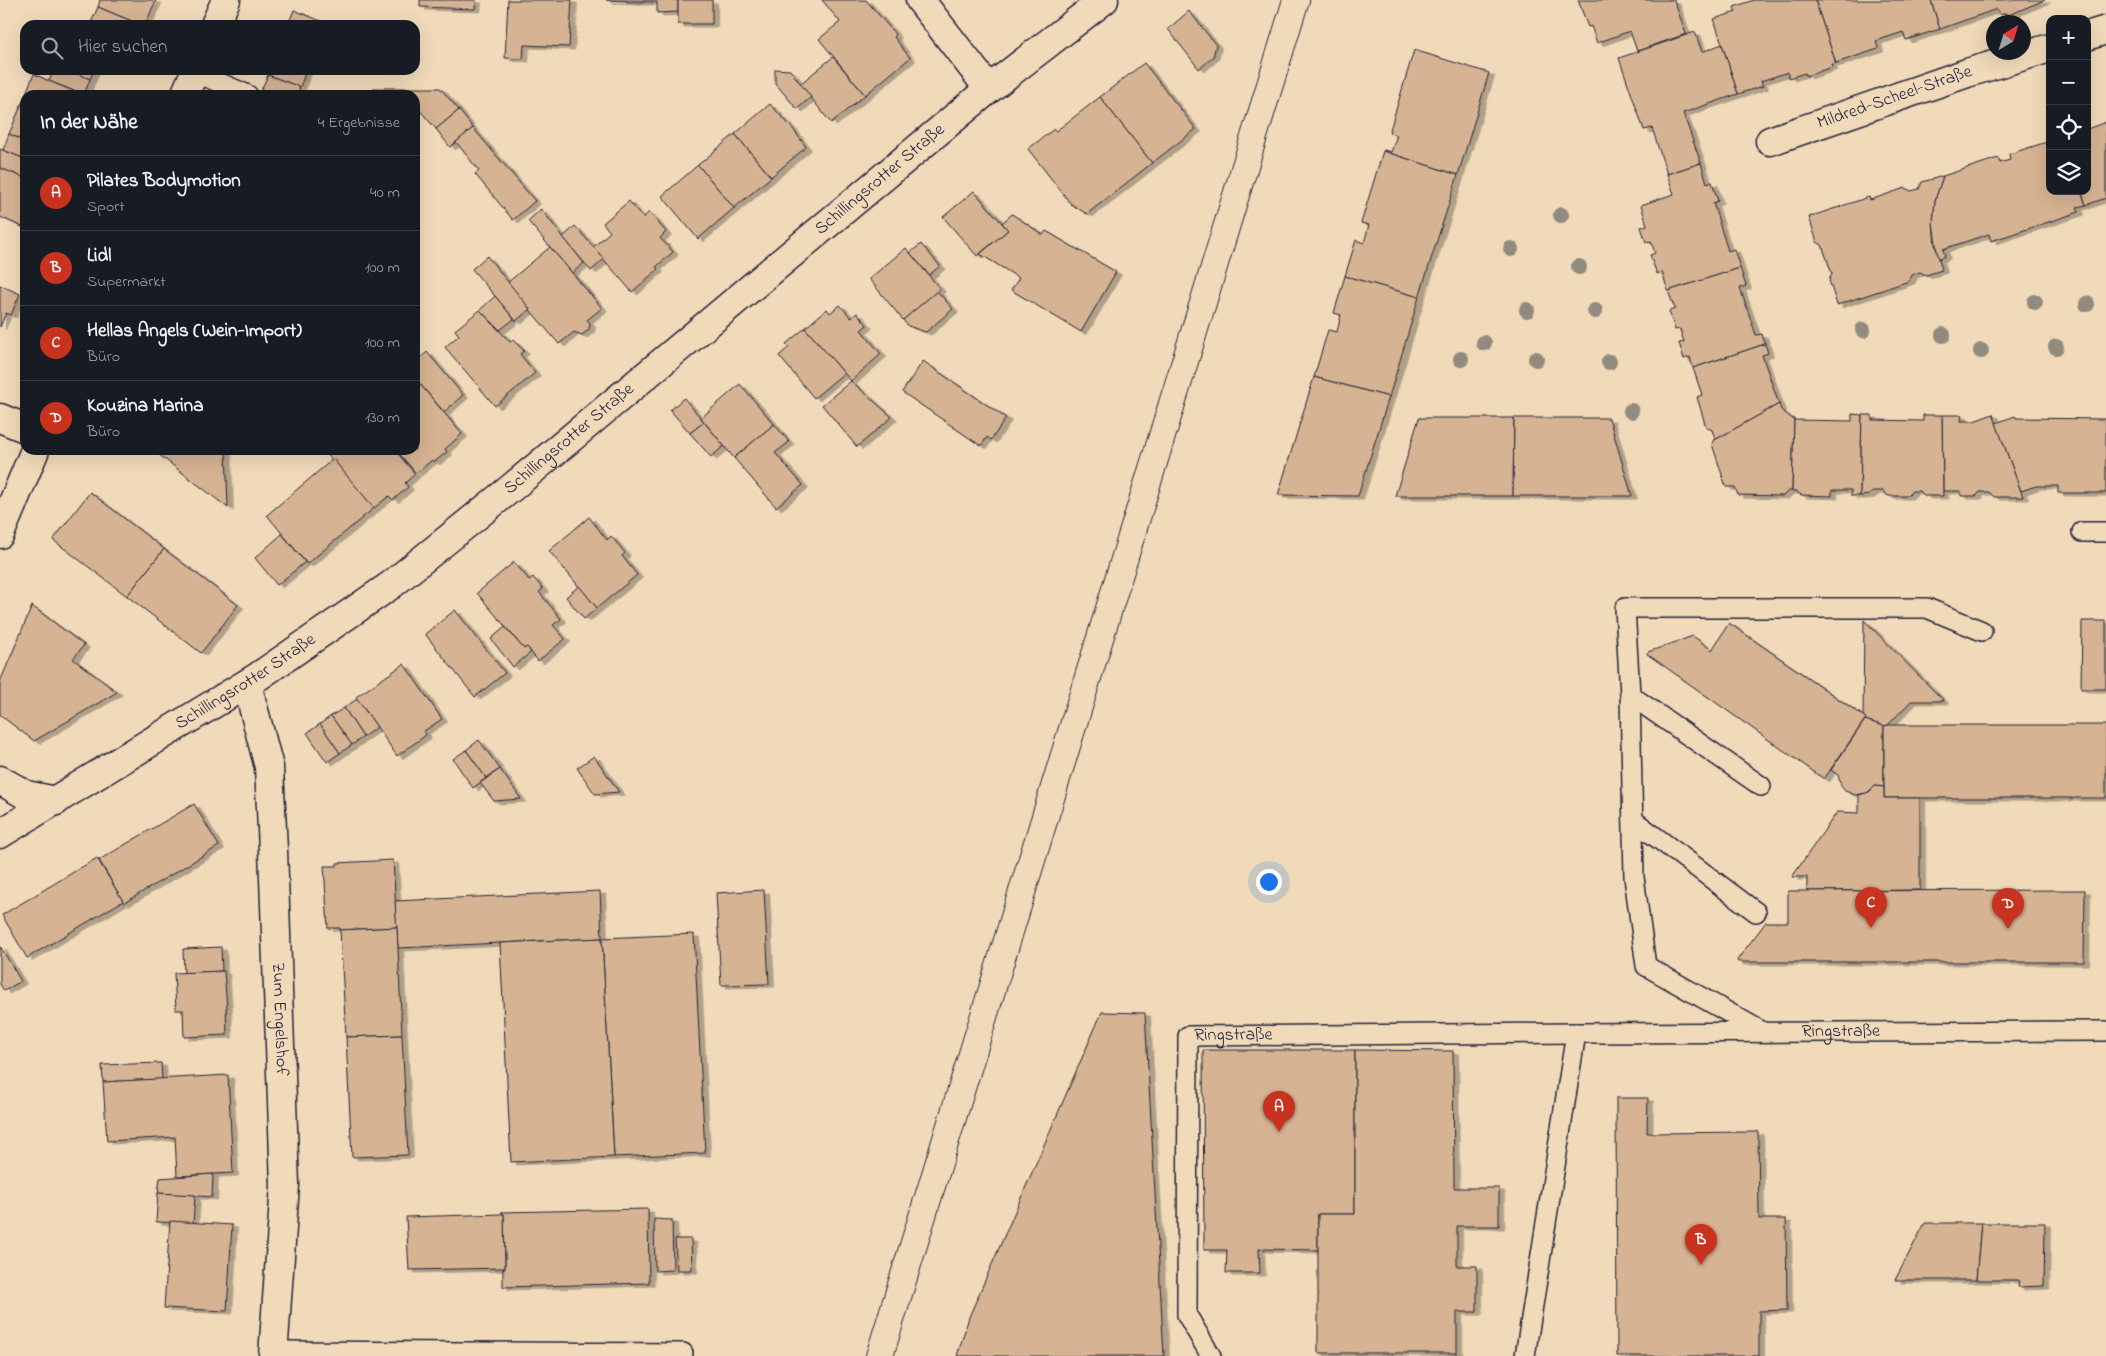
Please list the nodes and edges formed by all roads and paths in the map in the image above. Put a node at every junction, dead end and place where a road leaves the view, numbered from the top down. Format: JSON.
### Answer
{"nodes":[{"id":1,"x":226,"y":0,"type":"edge"},
{"id":2,"x":920,"y":0,"type":"edge"},
{"id":3,"x":1104,"y":0,"type":"edge"},
{"id":4,"x":217,"y":20,"type":"edge"},
{"id":5,"x":2106,"y":30,"type":"edge"},
{"id":6,"x":2091,"y":35,"type":"edge"},
{"id":7,"x":2046,"y":49,"type":"edge"},
{"id":8,"x":192,"y":79,"type":"edge"},
{"id":9,"x":988,"y":89,"type":"junction"},
{"id":10,"x":230,"y":90,"type":"edge"},
{"id":11,"x":1770,"y":141,"type":"dead end"},
{"id":12,"x":0,"y":418,"type":"edge"},
{"id":13,"x":20,"y":426,"type":"edge"},
{"id":14,"x":33,"y":455,"type":"edge"},
{"id":15,"x":2082,"y":532,"type":"dead end"},
{"id":16,"x":2106,"y":532,"type":"edge"},
{"id":17,"x":0,"y":534,"type":"edge"},
{"id":18,"x":1982,"y":631,"type":"dead end"},
{"id":19,"x":247,"y":684,"type":"junction"},
{"id":20,"x":1630,"y":695,"type":"junction"},
{"id":21,"x":0,"y":780,"type":"edge"},
{"id":22,"x":1761,"y":786,"type":"dead end"},
{"id":23,"x":56,"y":801,"type":"junction"},
{"id":24,"x":1633,"y":820,"type":"junction"},
{"id":25,"x":0,"y":834,"type":"edge"},
{"id":26,"x":1756,"y":912,"type":"dead end"},
{"id":27,"x":2106,"y":1031,"type":"edge"},
{"id":28,"x":1576,"y":1033,"type":"junction"},
{"id":29,"x":1764,"y":1033,"type":"junction"},
{"id":30,"x":273,"y":1354,"type":"edge"},
{"id":31,"x":683,"y":1354,"type":"dead end"},
{"id":32,"x":1211,"y":1356,"type":"edge"},
{"id":33,"x":1525,"y":1356,"type":"edge"}],
"edges":[{"from":1,"to":4,"type":"street"},
{"from":2,"to":9,"type":"street"},
{"from":3,"to":9,"type":"street","name":"Schillingsrotter Straße"},
{"from":5,"to":6,"type":"street"},
{"from":7,"to":11,"type":"street","name":"Mildred-Scheel-Straße"},
{"from":8,"to":10,"type":"lane"},
{"from":9,"to":19,"type":"street","name":"Schillingsrotter Straße"},
{"from":12,"to":13,"type":"street"},
{"from":14,"to":17,"type":"street"},
{"from":15,"to":16,"type":"lane"},
{"from":18,"to":20,"type":"lane"},
{"from":19,"to":23,"type":"street","name":"Schillingsrotter Straße"},
{"from":19,"to":30,"type":"street","name":"Zum Engelshof"},
{"from":20,"to":22,"type":"lane"},
{"from":20,"to":24,"type":"lane"},
{"from":21,"to":23,"type":"street"},
{"from":23,"to":25,"type":"street","name":"Schillingsrotter Straße"},
{"from":24,"to":26,"type":"lane"},
{"from":24,"to":29,"type":"lane"},
{"from":27,"to":29,"type":"lane","name":"Ringstraße"},
{"from":28,"to":29,"type":"lane","name":"Ringstraße"},
{"from":28,"to":32,"type":"lane","name":"Ringstraße"},
{"from":28,"to":33,"type":"lane"},
{"from":30,"to":31,"type":"lane"}]}
